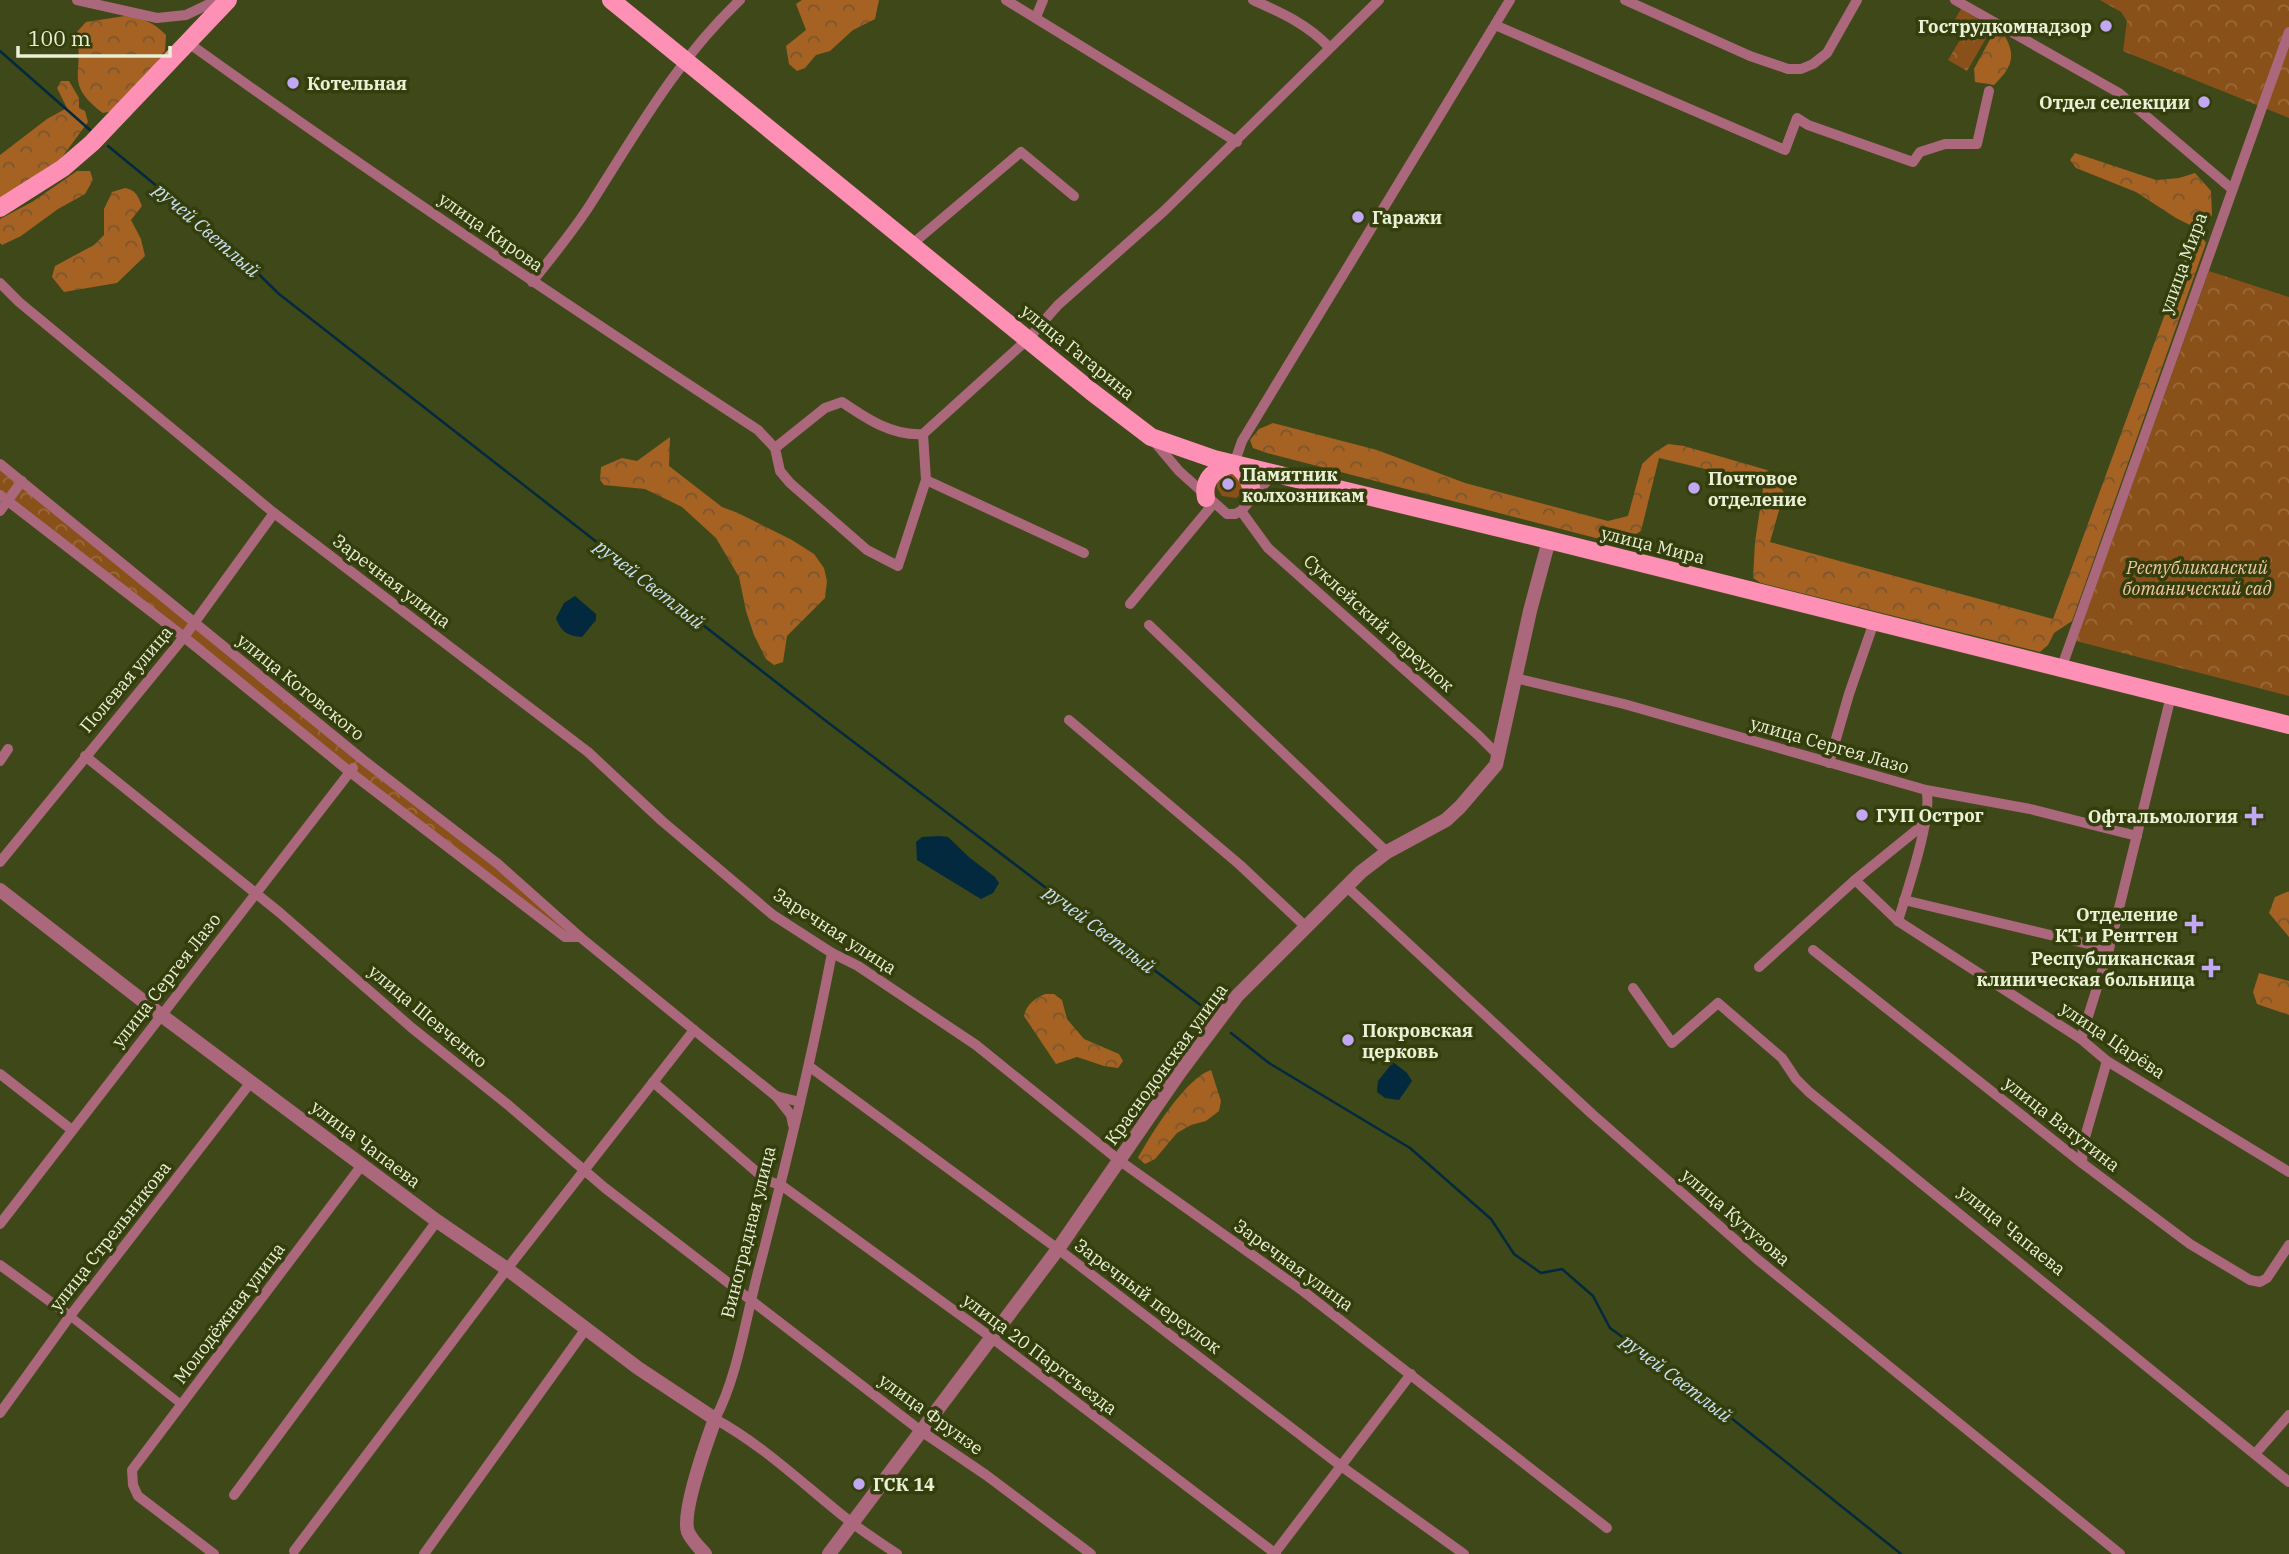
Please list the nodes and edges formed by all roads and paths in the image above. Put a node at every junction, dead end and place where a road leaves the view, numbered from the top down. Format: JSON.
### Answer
{"nodes":[{"id":1,"x":78,"y":0,"type":"edge"},
{"id":2,"x":611,"y":0,"type":"edge"},
{"id":3,"x":740,"y":0,"type":"edge"},
{"id":4,"x":1006,"y":0,"type":"edge"},
{"id":5,"x":1044,"y":0,"type":"edge"},
{"id":6,"x":1253,"y":0,"type":"edge"},
{"id":7,"x":1379,"y":0,"type":"edge"},
{"id":8,"x":1510,"y":0,"type":"edge"},
{"id":9,"x":1625,"y":0,"type":"edge"},
{"id":10,"x":1857,"y":0,"type":"edge"},
{"id":11,"x":1955,"y":0,"type":"edge"},
{"id":12,"x":217,"y":3,"type":"edge"},
{"id":13,"x":186,"y":15,"type":"junction"},
{"id":14,"x":1037,"y":17,"type":"junction"},
{"id":15,"x":1495,"y":25,"type":"junction"},
{"id":16,"x":200,"y":28,"type":"junction"},
{"id":17,"x":2289,"y":32,"type":"edge"},
{"id":18,"x":187,"y":42,"type":"junction"},
{"id":19,"x":1329,"y":47,"type":"junction"},
{"id":20,"x":687,"y":61,"type":"junction"},
{"id":21,"x":1989,"y":91,"type":"dead end"},
{"id":22,"x":1237,"y":142,"type":"junction"},
{"id":23,"x":2232,"y":189,"type":"junction"},
{"id":24,"x":1074,"y":196,"type":"dead end"},
{"id":25,"x":0,"y":208,"type":"edge"},
{"id":26,"x":911,"y":245,"type":"junction"},
{"id":27,"x":532,"y":282,"type":"junction"},
{"id":28,"x":0,"y":283,"type":"edge"},
{"id":29,"x":1028,"y":339,"type":"junction"},
{"id":30,"x":923,"y":435,"type":"junction"},
{"id":31,"x":1151,"y":437,"type":"junction"},
{"id":32,"x":775,"y":448,"type":"junction"},
{"id":33,"x":0,"y":464,"type":"edge"},
{"id":34,"x":1234,"y":464,"type":"junction"},
{"id":35,"x":1273,"y":474,"type":"junction"},
{"id":36,"x":926,"y":480,"type":"junction"},
{"id":37,"x":22,"y":481,"type":"junction"},
{"id":38,"x":1252,"y":496,"type":"junction"},
{"id":39,"x":4,"y":498,"type":"edge"},
{"id":40,"x":1209,"y":500,"type":"junction"},
{"id":41,"x":0,"y":511,"type":"edge"},
{"id":42,"x":1241,"y":511,"type":"junction"},
{"id":43,"x":274,"y":513,"type":"junction"},
{"id":44,"x":1549,"y":540,"type":"junction"},
{"id":45,"x":1084,"y":553,"type":"dead end"},
{"id":46,"x":1130,"y":604,"type":"dead end"},
{"id":47,"x":195,"y":622,"type":"junction"},
{"id":48,"x":1874,"y":622,"type":"junction"},
{"id":49,"x":1149,"y":625,"type":"dead end"},
{"id":50,"x":184,"y":637,"type":"junction"},
{"id":51,"x":2062,"y":669,"type":"junction"},
{"id":52,"x":1515,"y":678,"type":"junction"},
{"id":53,"x":2171,"y":696,"type":"junction"},
{"id":54,"x":1069,"y":720,"type":"dead end"},
{"id":55,"x":2289,"y":725,"type":"edge"},
{"id":56,"x":8,"y":749,"type":"dead end"},
{"id":57,"x":85,"y":756,"type":"junction"},
{"id":58,"x":1499,"y":756,"type":"junction"},
{"id":59,"x":362,"y":759,"type":"junction"},
{"id":60,"x":0,"y":761,"type":"edge"},
{"id":61,"x":1829,"y":763,"type":"junction"},
{"id":62,"x":350,"y":772,"type":"junction"},
{"id":63,"x":1926,"y":790,"type":"junction"},
{"id":64,"x":1924,"y":824,"type":"junction"},
{"id":65,"x":2137,"y":836,"type":"junction"},
{"id":66,"x":1387,"y":852,"type":"junction"},
{"id":67,"x":0,"y":862,"type":"edge"},
{"id":68,"x":1855,"y":880,"type":"junction"},
{"id":69,"x":1346,"y":886,"type":"junction"},
{"id":70,"x":0,"y":890,"type":"edge"},
{"id":71,"x":255,"y":893,"type":"junction"},
{"id":72,"x":1904,"y":900,"type":"junction"},
{"id":73,"x":1898,"y":921,"type":"junction"},
{"id":74,"x":1305,"y":926,"type":"junction"},
{"id":75,"x":580,"y":937,"type":"junction"},
{"id":76,"x":2109,"y":948,"type":"junction"},
{"id":77,"x":1813,"y":950,"type":"dead end"},
{"id":78,"x":832,"y":953,"type":"junction"},
{"id":79,"x":1759,"y":967,"type":"dead end"},
{"id":80,"x":1633,"y":988,"type":"dead end"},
{"id":81,"x":161,"y":1016,"type":"junction"},
{"id":82,"x":694,"y":1030,"type":"junction"},
{"id":83,"x":2081,"y":1039,"type":"junction"},
{"id":84,"x":2108,"y":1060,"type":"junction"},
{"id":85,"x":810,"y":1067,"type":"junction"},
{"id":86,"x":0,"y":1074,"type":"edge"},
{"id":87,"x":251,"y":1082,"type":"junction"},
{"id":88,"x":653,"y":1082,"type":"junction"},
{"id":89,"x":776,"y":1096,"type":"junction"},
{"id":90,"x":800,"y":1102,"type":"junction"},
{"id":91,"x":793,"y":1128,"type":"junction"},
{"id":92,"x":72,"y":1130,"type":"junction"},
{"id":93,"x":1120,"y":1161,"type":"junction"},
{"id":94,"x":2082,"y":1163,"type":"junction"},
{"id":95,"x":362,"y":1165,"type":"junction"},
{"id":96,"x":584,"y":1170,"type":"junction"},
{"id":97,"x":2289,"y":1172,"type":"edge"},
{"id":98,"x":781,"y":1185,"type":"junction"},
{"id":99,"x":437,"y":1221,"type":"junction"},
{"id":100,"x":0,"y":1224,"type":"edge"},
{"id":101,"x":2289,"y":1245,"type":"edge"},
{"id":102,"x":1058,"y":1249,"type":"junction"},
{"id":103,"x":0,"y":1265,"type":"edge"},
{"id":104,"x":507,"y":1269,"type":"junction"},
{"id":105,"x":751,"y":1301,"type":"junction"},
{"id":106,"x":70,"y":1316,"type":"junction"},
{"id":107,"x":585,"y":1330,"type":"junction"},
{"id":108,"x":992,"y":1338,"type":"junction"},
{"id":109,"x":1410,"y":1374,"type":"junction"},
{"id":110,"x":182,"y":1405,"type":"junction"},
{"id":111,"x":0,"y":1413,"type":"edge"},
{"id":112,"x":2289,"y":1415,"type":"edge"},
{"id":113,"x":715,"y":1419,"type":"junction"},
{"id":114,"x":921,"y":1431,"type":"junction"},
{"id":115,"x":2255,"y":1454,"type":"junction"},
{"id":116,"x":1341,"y":1466,"type":"junction"},
{"id":117,"x":2289,"y":1482,"type":"edge"},
{"id":118,"x":234,"y":1494,"type":"dead end"},
{"id":119,"x":852,"y":1523,"type":"junction"},
{"id":120,"x":1607,"y":1528,"type":"dead end"},
{"id":121,"x":294,"y":1551,"type":"dead end"},
{"id":122,"x":214,"y":1554,"type":"edge"},
{"id":123,"x":424,"y":1554,"type":"edge"},
{"id":124,"x":705,"y":1554,"type":"edge"},
{"id":125,"x":829,"y":1554,"type":"edge"},
{"id":126,"x":897,"y":1554,"type":"edge"},
{"id":127,"x":1091,"y":1554,"type":"edge"},
{"id":128,"x":1275,"y":1554,"type":"edge"},
{"id":129,"x":1464,"y":1554,"type":"edge"},
{"id":130,"x":2120,"y":1554,"type":"edge"}],
"edges":[{"from":1,"to":13,"type":"street"},
{"from":2,"to":20,"type":"main road","name":"улица Гагарина"},
{"from":3,"to":20,"type":"street"},
{"from":4,"to":14,"type":"street"},
{"from":5,"to":14,"type":"street"},
{"from":6,"to":19,"type":"street"},
{"from":7,"to":19,"type":"street"},
{"from":8,"to":15,"type":"street"},
{"from":9,"to":10,"type":"street"},
{"from":11,"to":23,"type":"street"},
{"from":12,"to":13,"type":"street"},
{"from":12,"to":16,"type":"main road"},
{"from":13,"to":16,"type":"street"},
{"from":14,"to":22,"type":"street"},
{"from":15,"to":21,"type":"street"},
{"from":15,"to":34,"type":"street"},
{"from":16,"to":18,"type":"main road"},
{"from":17,"to":23,"type":"street","name":"улица Мира"},
{"from":18,"to":25,"type":"main road"},
{"from":18,"to":27,"type":"street","name":"улица Кирова"},
{"from":19,"to":22,"type":"street"},
{"from":20,"to":26,"type":"main road","name":"улица Гагарина"},
{"from":20,"to":27,"type":"street"},
{"from":22,"to":29,"type":"street"},
{"from":23,"to":51,"type":"street","name":"улица Мира"},
{"from":24,"to":26,"type":"street"},
{"from":26,"to":29,"type":"main road","name":"улица Гагарина"},
{"from":27,"to":32,"type":"street","name":"улица Кирова"},
{"from":28,"to":43,"type":"street","name":"Заречная улица"},
{"from":29,"to":30,"type":"street"},
{"from":29,"to":31,"type":"main road","name":"улица Гагарина"},
{"from":30,"to":32,"type":"street"},
{"from":30,"to":36,"type":"street"},
{"from":31,"to":34,"type":"main road","name":"улица Гагарина"},
{"from":31,"to":40,"type":"street"},
{"from":32,"to":36,"type":"street","name":"улица Кирова"},
{"from":33,"to":37,"type":"street","name":"улица Котовского"},
{"from":34,"to":35,"type":"main road","name":"улица Мира"},
{"from":34,"to":38,"type":"main road"},
{"from":34,"to":40,"type":"main road"},
{"from":35,"to":38,"type":"street"},
{"from":35,"to":44,"type":"main road","name":"улица Мира"},
{"from":36,"to":45,"type":"street"},
{"from":37,"to":39,"type":"street"},
{"from":37,"to":47,"type":"street","name":"улица Котовского"},
{"from":38,"to":42,"type":"street"},
{"from":39,"to":41,"type":"street"},
{"from":39,"to":50,"type":"street","name":"улица Котовского"},
{"from":40,"to":42,"type":"street"},
{"from":40,"to":46,"type":"street"},
{"from":42,"to":58,"type":"street","name":"Суклейский переулок"},
{"from":43,"to":47,"type":"street","name":"Полевая улица"},
{"from":43,"to":78,"type":"street","name":"Заречная улица"},
{"from":44,"to":48,"type":"main road","name":"улица Мира"},
{"from":44,"to":52,"type":"street","name":"Краснодонская улица"},
{"from":47,"to":50,"type":"street","name":"Полевая улица"},
{"from":47,"to":59,"type":"street","name":"улица Котовского"},
{"from":48,"to":51,"type":"main road","name":"улица Мира"},
{"from":48,"to":61,"type":"street"},
{"from":49,"to":66,"type":"street"},
{"from":50,"to":57,"type":"street","name":"Полевая улица"},
{"from":50,"to":62,"type":"street","name":"улица Котовского"},
{"from":51,"to":53,"type":"main road","name":"улица Мира"},
{"from":52,"to":58,"type":"street","name":"Краснодонская улица"},
{"from":52,"to":61,"type":"street","name":"улица Сергея Лазо"},
{"from":53,"to":55,"type":"main road","name":"улица Мира"},
{"from":53,"to":65,"type":"street"},
{"from":54,"to":74,"type":"street"},
{"from":56,"to":60,"type":"street"},
{"from":57,"to":67,"type":"street","name":"Полевая улица"},
{"from":57,"to":71,"type":"street","name":"улица Шевченко"},
{"from":58,"to":66,"type":"street","name":"Краснодонская улица"},
{"from":59,"to":62,"type":"street","name":"улица Сергея Лазо"},
{"from":59,"to":75,"type":"street","name":"улица Котовского"},
{"from":61,"to":63,"type":"street","name":"улица Сергея Лазо"},
{"from":62,"to":71,"type":"street","name":"улица Сергея Лазо"},
{"from":62,"to":75,"type":"street","name":"улица Котовского"},
{"from":63,"to":64,"type":"street"},
{"from":63,"to":65,"type":"street","name":"улица Сергея Лазо"},
{"from":64,"to":68,"type":"street"},
{"from":64,"to":72,"type":"street"},
{"from":65,"to":76,"type":"street"},
{"from":66,"to":69,"type":"street","name":"Краснодонская улица"},
{"from":68,"to":73,"type":"street","name":"улица Царёва"},
{"from":68,"to":79,"type":"street"},
{"from":69,"to":74,"type":"street","name":"Краснодонская улица"},
{"from":69,"to":130,"type":"street","name":"улица Кутузова"},
{"from":70,"to":81,"type":"street","name":"улица Чапаева"},
{"from":71,"to":81,"type":"street","name":"улица Сергея Лазо"},
{"from":71,"to":96,"type":"street","name":"улица Шевченко"},
{"from":72,"to":73,"type":"street"},
{"from":72,"to":76,"type":"street"},
{"from":73,"to":83,"type":"street","name":"улица Царёва"},
{"from":74,"to":93,"type":"street","name":"Краснодонская улица"},
{"from":75,"to":82,"type":"street","name":"улица Котовского"},
{"from":76,"to":83,"type":"street"},
{"from":77,"to":94,"type":"street","name":"улица Ватутина"},
{"from":78,"to":85,"type":"street","name":"Виноградная улица"},
{"from":78,"to":93,"type":"street","name":"Заречная улица"},
{"from":80,"to":115,"type":"street","name":"улица Чапаева"},
{"from":81,"to":87,"type":"street","name":"улица Чапаева"},
{"from":81,"to":92,"type":"street","name":"улица Сергея Лазо"},
{"from":82,"to":88,"type":"street"},
{"from":82,"to":89,"type":"street","name":"улица Котовского"},
{"from":83,"to":84,"type":"street","name":"улица Царёва"},
{"from":84,"to":94,"type":"street"},
{"from":84,"to":97,"type":"street","name":"улица Царёва"},
{"from":85,"to":90,"type":"street","name":"Виноградная улица"},
{"from":85,"to":102,"type":"street","name":"Заречный переулок"},
{"from":86,"to":92,"type":"street"},
{"from":87,"to":95,"type":"street","name":"улица Чапаева"},
{"from":87,"to":106,"type":"street","name":"улица Стрельникова"},
{"from":88,"to":96,"type":"street"},
{"from":88,"to":98,"type":"street","name":"улица 20 Партсъезда"},
{"from":89,"to":90,"type":"street","name":"улица Котовского"},
{"from":89,"to":91,"type":"street"},
{"from":90,"to":91,"type":"street","name":"Виноградная улица"},
{"from":91,"to":98,"type":"street","name":"Виноградная улица"},
{"from":92,"to":100,"type":"street","name":"улица Сергея Лазо"},
{"from":93,"to":102,"type":"street","name":"Краснодонская улица"},
{"from":93,"to":109,"type":"street","name":"Заречная улица"},
{"from":94,"to":101,"type":"street","name":"улица Ватутина"},
{"from":95,"to":99,"type":"street","name":"улица Чапаева"},
{"from":95,"to":110,"type":"street","name":"Молодёжная улица"},
{"from":96,"to":104,"type":"street"},
{"from":96,"to":105,"type":"street","name":"улица Шевченко"},
{"from":98,"to":105,"type":"street","name":"Виноградная улица"},
{"from":98,"to":108,"type":"street","name":"улица 20 Партсъезда"},
{"from":99,"to":104,"type":"street","name":"улица Чапаева"},
{"from":99,"to":118,"type":"street"},
{"from":102,"to":108,"type":"street","name":"Краснодонская улица"},
{"from":102,"to":116,"type":"street","name":"Заречный переулок"},
{"from":103,"to":106,"type":"street"},
{"from":104,"to":107,"type":"street","name":"улица Чапаева"},
{"from":104,"to":121,"type":"street"},
{"from":105,"to":113,"type":"street","name":"Виноградная улица"},
{"from":105,"to":114,"type":"street","name":"улица Фрунзе"},
{"from":106,"to":110,"type":"street"},
{"from":106,"to":111,"type":"street","name":"улица Стрельникова"},
{"from":107,"to":113,"type":"street","name":"улица Чапаева"},
{"from":107,"to":123,"type":"street"},
{"from":108,"to":114,"type":"street","name":"Краснодонская улица"},
{"from":108,"to":128,"type":"street","name":"улица 20 Партсъезда"},
{"from":109,"to":116,"type":"street"},
{"from":109,"to":120,"type":"street","name":"Заречная улица"},
{"from":110,"to":122,"type":"street","name":"Молодёжная улица"},
{"from":112,"to":115,"type":"street"},
{"from":113,"to":119,"type":"street"},
{"from":113,"to":124,"type":"street","name":"Виноградная улица"},
{"from":114,"to":119,"type":"street","name":"Краснодонская улица"},
{"from":114,"to":127,"type":"street","name":"улица Фрунзе"},
{"from":115,"to":117,"type":"street","name":"улица Чапаева"},
{"from":116,"to":128,"type":"street"},
{"from":116,"to":129,"type":"street","name":"Заречный переулок"},
{"from":119,"to":125,"type":"street","name":"Краснодонская улица"},
{"from":119,"to":126,"type":"street"}]}
